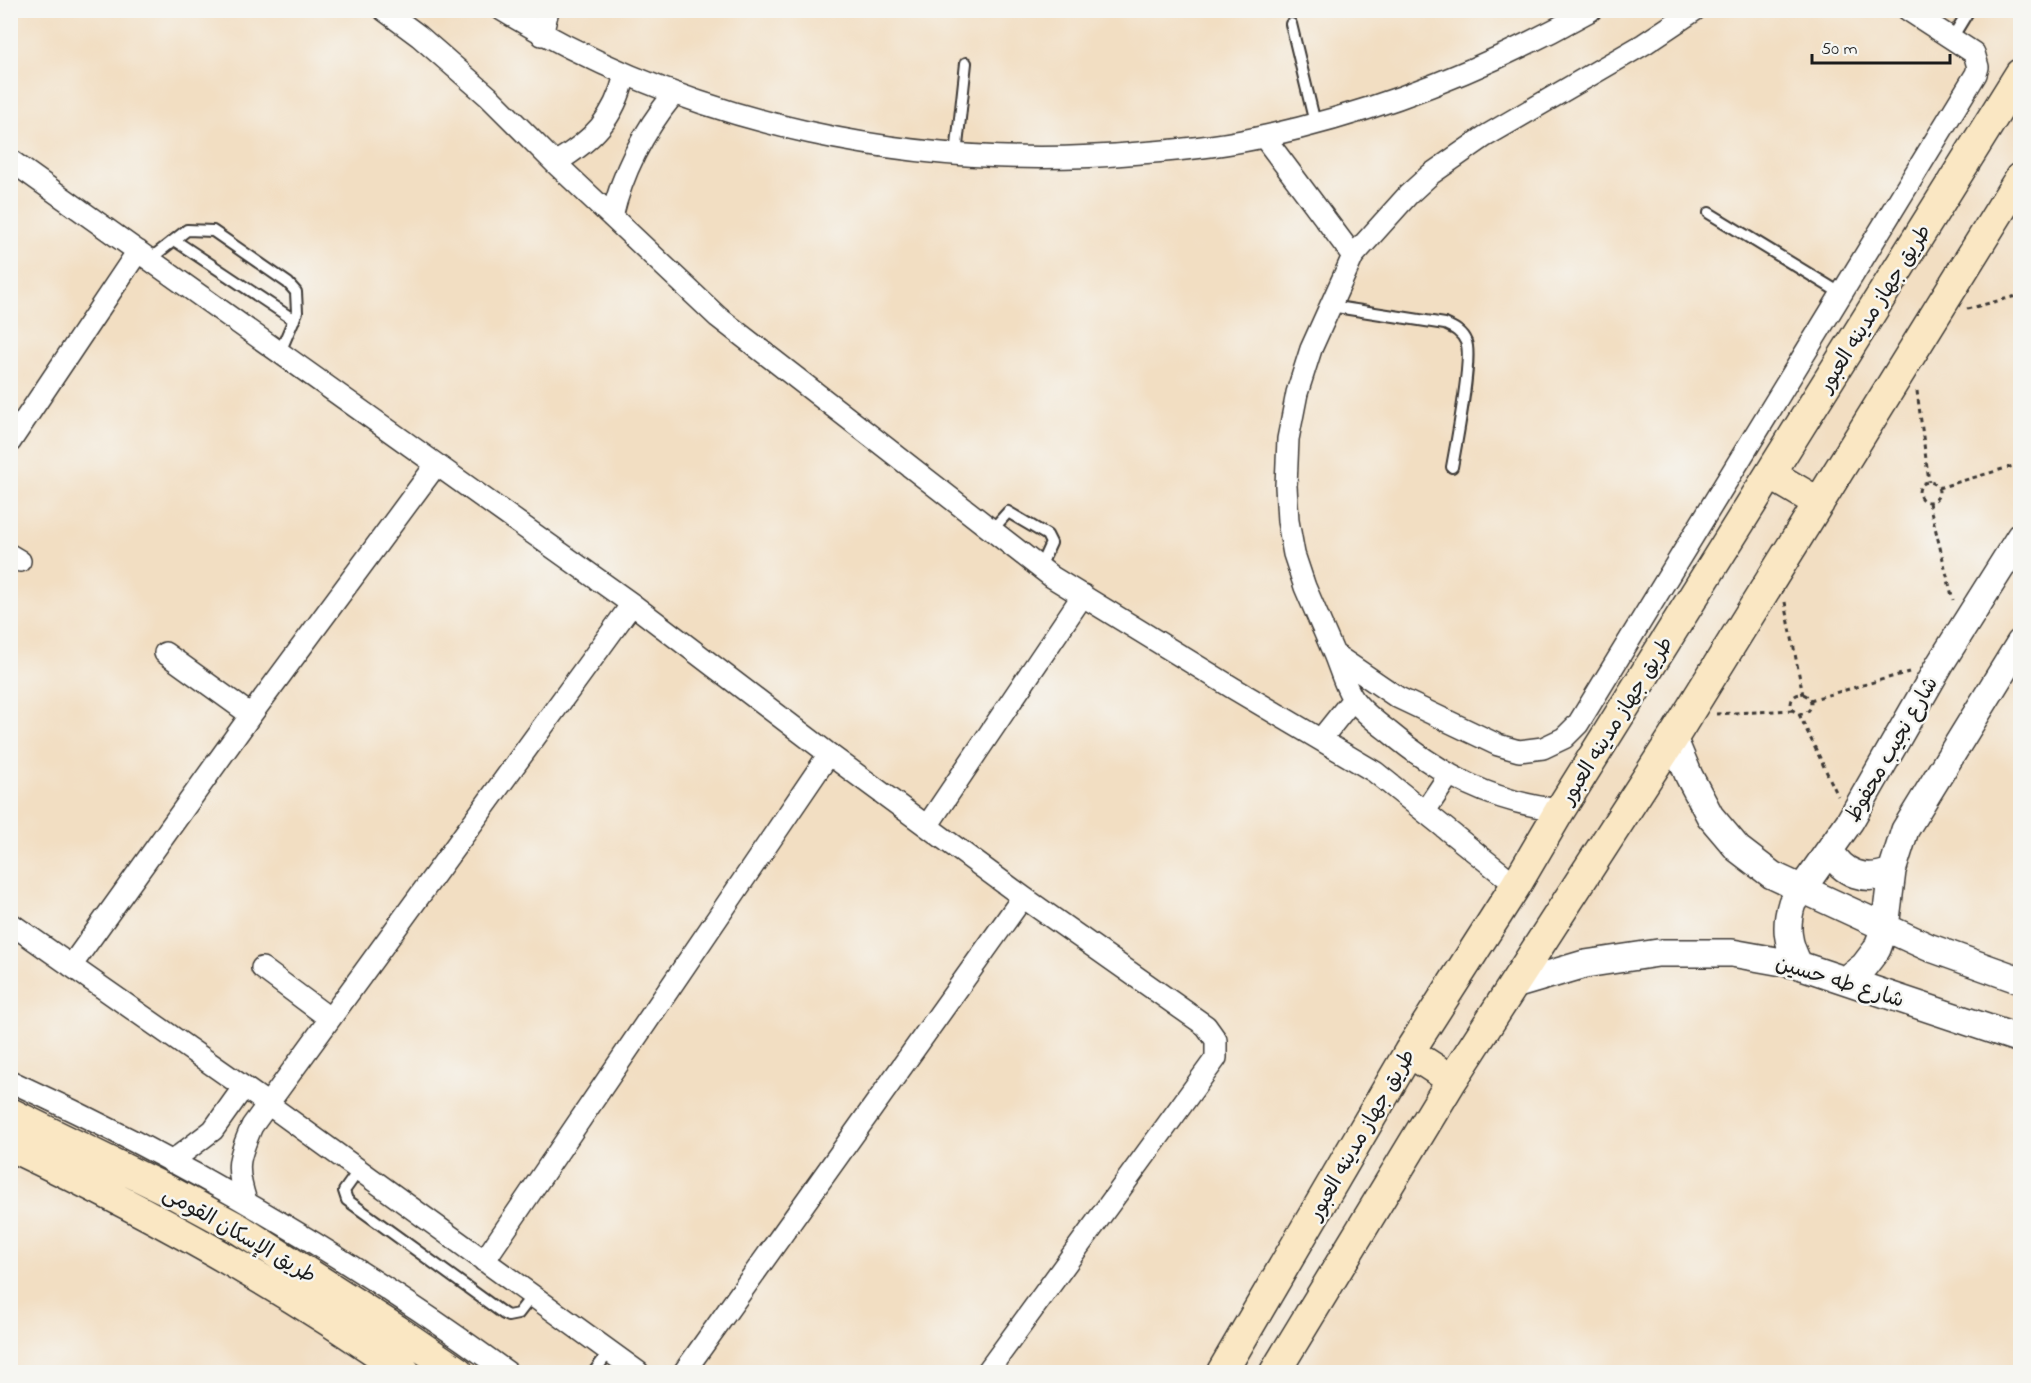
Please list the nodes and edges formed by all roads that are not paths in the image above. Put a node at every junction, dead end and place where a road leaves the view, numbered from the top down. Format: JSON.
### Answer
{"nodes":[{"id":1,"x":384,"y":10,"type":"edge"},
{"id":2,"x":502,"y":10,"type":"edge"},
{"id":3,"x":548,"y":10,"type":"edge"},
{"id":4,"x":1591,"y":10,"type":"edge"},
{"id":5,"x":1695,"y":10,"type":"edge"},
{"id":6,"x":1908,"y":10,"type":"edge"},
{"id":7,"x":1969,"y":10,"type":"edge"},
{"id":8,"x":1291,"y":24,"type":"dead end"},
{"id":9,"x":542,"y":35,"type":"junction"},
{"id":10,"x":1952,"y":38,"type":"junction"},
{"id":11,"x":966,"y":63,"type":"dead end"},
{"id":12,"x":2020,"y":74,"type":"edge"},
{"id":13,"x":625,"y":75,"type":"junction"},
{"id":14,"x":673,"y":94,"type":"junction"},
{"id":15,"x":1315,"y":123,"type":"junction"},
{"id":16,"x":1264,"y":137,"type":"junction"},
{"id":17,"x":956,"y":155,"type":"junction"},
{"id":18,"x":10,"y":160,"type":"edge"},
{"id":19,"x":555,"y":163,"type":"junction"},
{"id":20,"x":2020,"y":178,"type":"edge"},
{"id":21,"x":1709,"y":213,"type":"dead end"},
{"id":22,"x":612,"y":217,"type":"junction"},
{"id":23,"x":174,"y":240,"type":"junction"},
{"id":24,"x":144,"y":255,"type":"junction"},
{"id":25,"x":1353,"y":256,"type":"junction"},
{"id":26,"x":1842,"y":294,"type":"junction"},
{"id":27,"x":1330,"y":306,"type":"junction"},
{"id":28,"x":294,"y":320,"type":"junction"},
{"id":29,"x":280,"y":352,"type":"junction"},
{"id":30,"x":10,"y":442,"type":"edge"},
{"id":31,"x":436,"y":465,"type":"junction"},
{"id":32,"x":1452,"y":467,"type":"dead end"},
{"id":33,"x":1770,"y":474,"type":"junction"},
{"id":34,"x":1819,"y":503,"type":"junction"},
{"id":35,"x":992,"y":530,"type":"junction"},
{"id":36,"x":2020,"y":537,"type":"edge"},
{"id":37,"x":1040,"y":567,"type":"junction"},
{"id":38,"x":1083,"y":595,"type":"junction"},
{"id":39,"x":632,"y":604,"type":"junction"},
{"id":40,"x":2020,"y":643,"type":"edge"},
{"id":41,"x":165,"y":653,"type":"dead end"},
{"id":42,"x":1334,"y":654,"type":"junction"},
{"id":43,"x":1353,"y":699,"type":"junction"},
{"id":44,"x":251,"y":715,"type":"junction"},
{"id":45,"x":1679,"y":727,"type":"junction"},
{"id":46,"x":1321,"y":739,"type":"junction"},
{"id":47,"x":829,"y":754,"type":"junction"},
{"id":48,"x":1449,"y":775,"type":"junction"},
{"id":49,"x":1560,"y":810,"type":"junction"},
{"id":50,"x":1425,"y":811,"type":"junction"},
{"id":51,"x":927,"y":826,"type":"junction"},
{"id":52,"x":1830,"y":850,"type":"junction"},
{"id":53,"x":1892,"y":871,"type":"junction"},
{"id":54,"x":1516,"y":885,"type":"junction"},
{"id":55,"x":1801,"y":889,"type":"junction"},
{"id":56,"x":1023,"y":897,"type":"junction"},
{"id":57,"x":10,"y":923,"type":"edge"},
{"id":58,"x":1885,"y":927,"type":"junction"},
{"id":59,"x":1799,"y":965,"type":"junction"},
{"id":60,"x":71,"y":966,"type":"junction"},
{"id":61,"x":262,"y":968,"type":"dead end"},
{"id":62,"x":1846,"y":980,"type":"junction"},
{"id":63,"x":2020,"y":980,"type":"edge"},
{"id":64,"x":1514,"y":985,"type":"junction"},
{"id":65,"x":330,"y":1018,"type":"junction"},
{"id":66,"x":2020,"y":1039,"type":"edge"},
{"id":67,"x":1409,"y":1052,"type":"junction"},
{"id":68,"x":1452,"y":1080,"type":"junction"},
{"id":69,"x":10,"y":1081,"type":"edge"},
{"id":70,"x":243,"y":1088,"type":"junction"},
{"id":71,"x":268,"y":1104,"type":"junction"},
{"id":72,"x":10,"y":1113,"type":"edge"},
{"id":73,"x":10,"y":1146,"type":"edge"},
{"id":74,"x":171,"y":1162,"type":"junction"},
{"id":75,"x":359,"y":1170,"type":"junction"},
{"id":76,"x":246,"y":1201,"type":"junction"},
{"id":77,"x":484,"y":1260,"type":"junction"},
{"id":78,"x":532,"y":1296,"type":"junction"},
{"id":79,"x":609,"y":1352,"type":"junction"},
{"id":80,"x":405,"y":1372,"type":"edge"},
{"id":81,"x":458,"y":1372,"type":"edge"},
{"id":82,"x":507,"y":1372,"type":"edge"},
{"id":83,"x":594,"y":1372,"type":"edge"},
{"id":84,"x":638,"y":1372,"type":"edge"},
{"id":85,"x":684,"y":1372,"type":"edge"},
{"id":86,"x":987,"y":1372,"type":"edge"},
{"id":87,"x":1222,"y":1372,"type":"edge"},
{"id":88,"x":1275,"y":1372,"type":"edge"}],
"edges":[{"from":1,"to":19,"type":"street"},
{"from":2,"to":9,"type":"street"},
{"from":3,"to":9,"type":"street"},
{"from":4,"to":15,"type":"street"},
{"from":5,"to":25,"type":"street"},
{"from":6,"to":10,"type":"street"},
{"from":7,"to":10,"type":"lane"},
{"from":8,"to":15,"type":"lane"},
{"from":9,"to":13,"type":"street"},
{"from":10,"to":26,"type":"street"},
{"from":11,"to":17,"type":"lane"},
{"from":12,"to":33,"type":"main road","name":"طريق جهاز مدينه العبور"},
{"from":13,"to":14,"type":"street"},
{"from":13,"to":19,"type":"street"},
{"from":14,"to":17,"type":"street"},
{"from":14,"to":22,"type":"street"},
{"from":15,"to":16,"type":"street"},
{"from":16,"to":17,"type":"street"},
{"from":16,"to":25,"type":"street"},
{"from":18,"to":24,"type":"street"},
{"from":19,"to":22,"type":"street"},
{"from":20,"to":34,"type":"main road"},
{"from":21,"to":26,"type":"lane"},
{"from":22,"to":35,"type":"street"},
{"from":23,"to":24,"type":"lane"},
{"from":23,"to":28,"type":"lane"},
{"from":23,"to":28,"type":"lane"},
{"from":24,"to":29,"type":"street"},
{"from":24,"to":30,"type":"street"},
{"from":25,"to":27,"type":"street"},
{"from":26,"to":42,"type":"street"},
{"from":27,"to":32,"type":"lane"},
{"from":27,"to":42,"type":"street"},
{"from":28,"to":29,"type":"lane"},
{"from":29,"to":31,"type":"street"},
{"from":31,"to":39,"type":"street"},
{"from":31,"to":44,"type":"street"},
{"from":33,"to":34,"type":"main road"},
{"from":33,"to":49,"type":"main road","name":"طريق جهاز مدينه العبور"},
{"from":34,"to":45,"type":"main road"},
{"from":35,"to":37,"type":"street"},
{"from":35,"to":37,"type":"lane"},
{"from":36,"to":52,"type":"street","name":"شارع نجيب محفوظ"},
{"from":37,"to":38,"type":"street"},
{"from":38,"to":46,"type":"street"},
{"from":38,"to":51,"type":"street"},
{"from":39,"to":47,"type":"street"},
{"from":39,"to":65,"type":"street"},
{"from":40,"to":53,"type":"street"},
{"from":41,"to":44,"type":"street"},
{"from":42,"to":43,"type":"street"},
{"from":43,"to":46,"type":"street"},
{"from":43,"to":48,"type":"street"},
{"from":44,"to":60,"type":"street"},
{"from":45,"to":55,"type":"street"},
{"from":45,"to":64,"type":"main road"},
{"from":46,"to":50,"type":"street"},
{"from":47,"to":51,"type":"street"},
{"from":47,"to":77,"type":"street"},
{"from":48,"to":49,"type":"street"},
{"from":48,"to":50,"type":"street"},
{"from":49,"to":54,"type":"main road","name":"طريق جهاز مدينه العبور"},
{"from":50,"to":54,"type":"street"},
{"from":51,"to":56,"type":"street"},
{"from":52,"to":53,"type":"street"},
{"from":52,"to":55,"type":"street","name":"شارع نجيب محفوظ"},
{"from":53,"to":58,"type":"street"},
{"from":54,"to":67,"type":"main road","name":"طريق جهاز مدينه العبور"},
{"from":55,"to":58,"type":"street"},
{"from":55,"to":59,"type":"street","name":"شارع نجيب محفوظ"},
{"from":56,"to":85,"type":"street"},
{"from":56,"to":86,"type":"street"},
{"from":57,"to":60,"type":"street"},
{"from":58,"to":62,"type":"street"},
{"from":58,"to":63,"type":"street"},
{"from":59,"to":62,"type":"street","name":"شارع طه حسين"},
{"from":59,"to":64,"type":"street","name":"شارع طه حسين"},
{"from":60,"to":70,"type":"street"},
{"from":61,"to":65,"type":"street"},
{"from":62,"to":66,"type":"street","name":"شارع طه حسين"},
{"from":64,"to":68,"type":"main road"},
{"from":65,"to":71,"type":"street"},
{"from":67,"to":68,"type":"main road"},
{"from":67,"to":87,"type":"main road","name":"طريق جهاز مدينه العبور"},
{"from":68,"to":88,"type":"main road"},
{"from":69,"to":74,"type":"street"},
{"from":70,"to":71,"type":"street"},
{"from":70,"to":74,"type":"street"},
{"from":71,"to":75,"type":"street"},
{"from":71,"to":76,"type":"street"},
{"from":72,"to":81,"type":"main road","name":"طريق الإسكان القومى"},
{"from":73,"to":80,"type":"main road","name":"طريق الإسكان القومى"},
{"from":74,"to":76,"type":"street"},
{"from":75,"to":77,"type":"street"},
{"from":75,"to":78,"type":"lane"},
{"from":76,"to":82,"type":"street"},
{"from":77,"to":78,"type":"street"},
{"from":78,"to":79,"type":"street"},
{"from":79,"to":83,"type":"lane"},
{"from":79,"to":84,"type":"street"}]}
